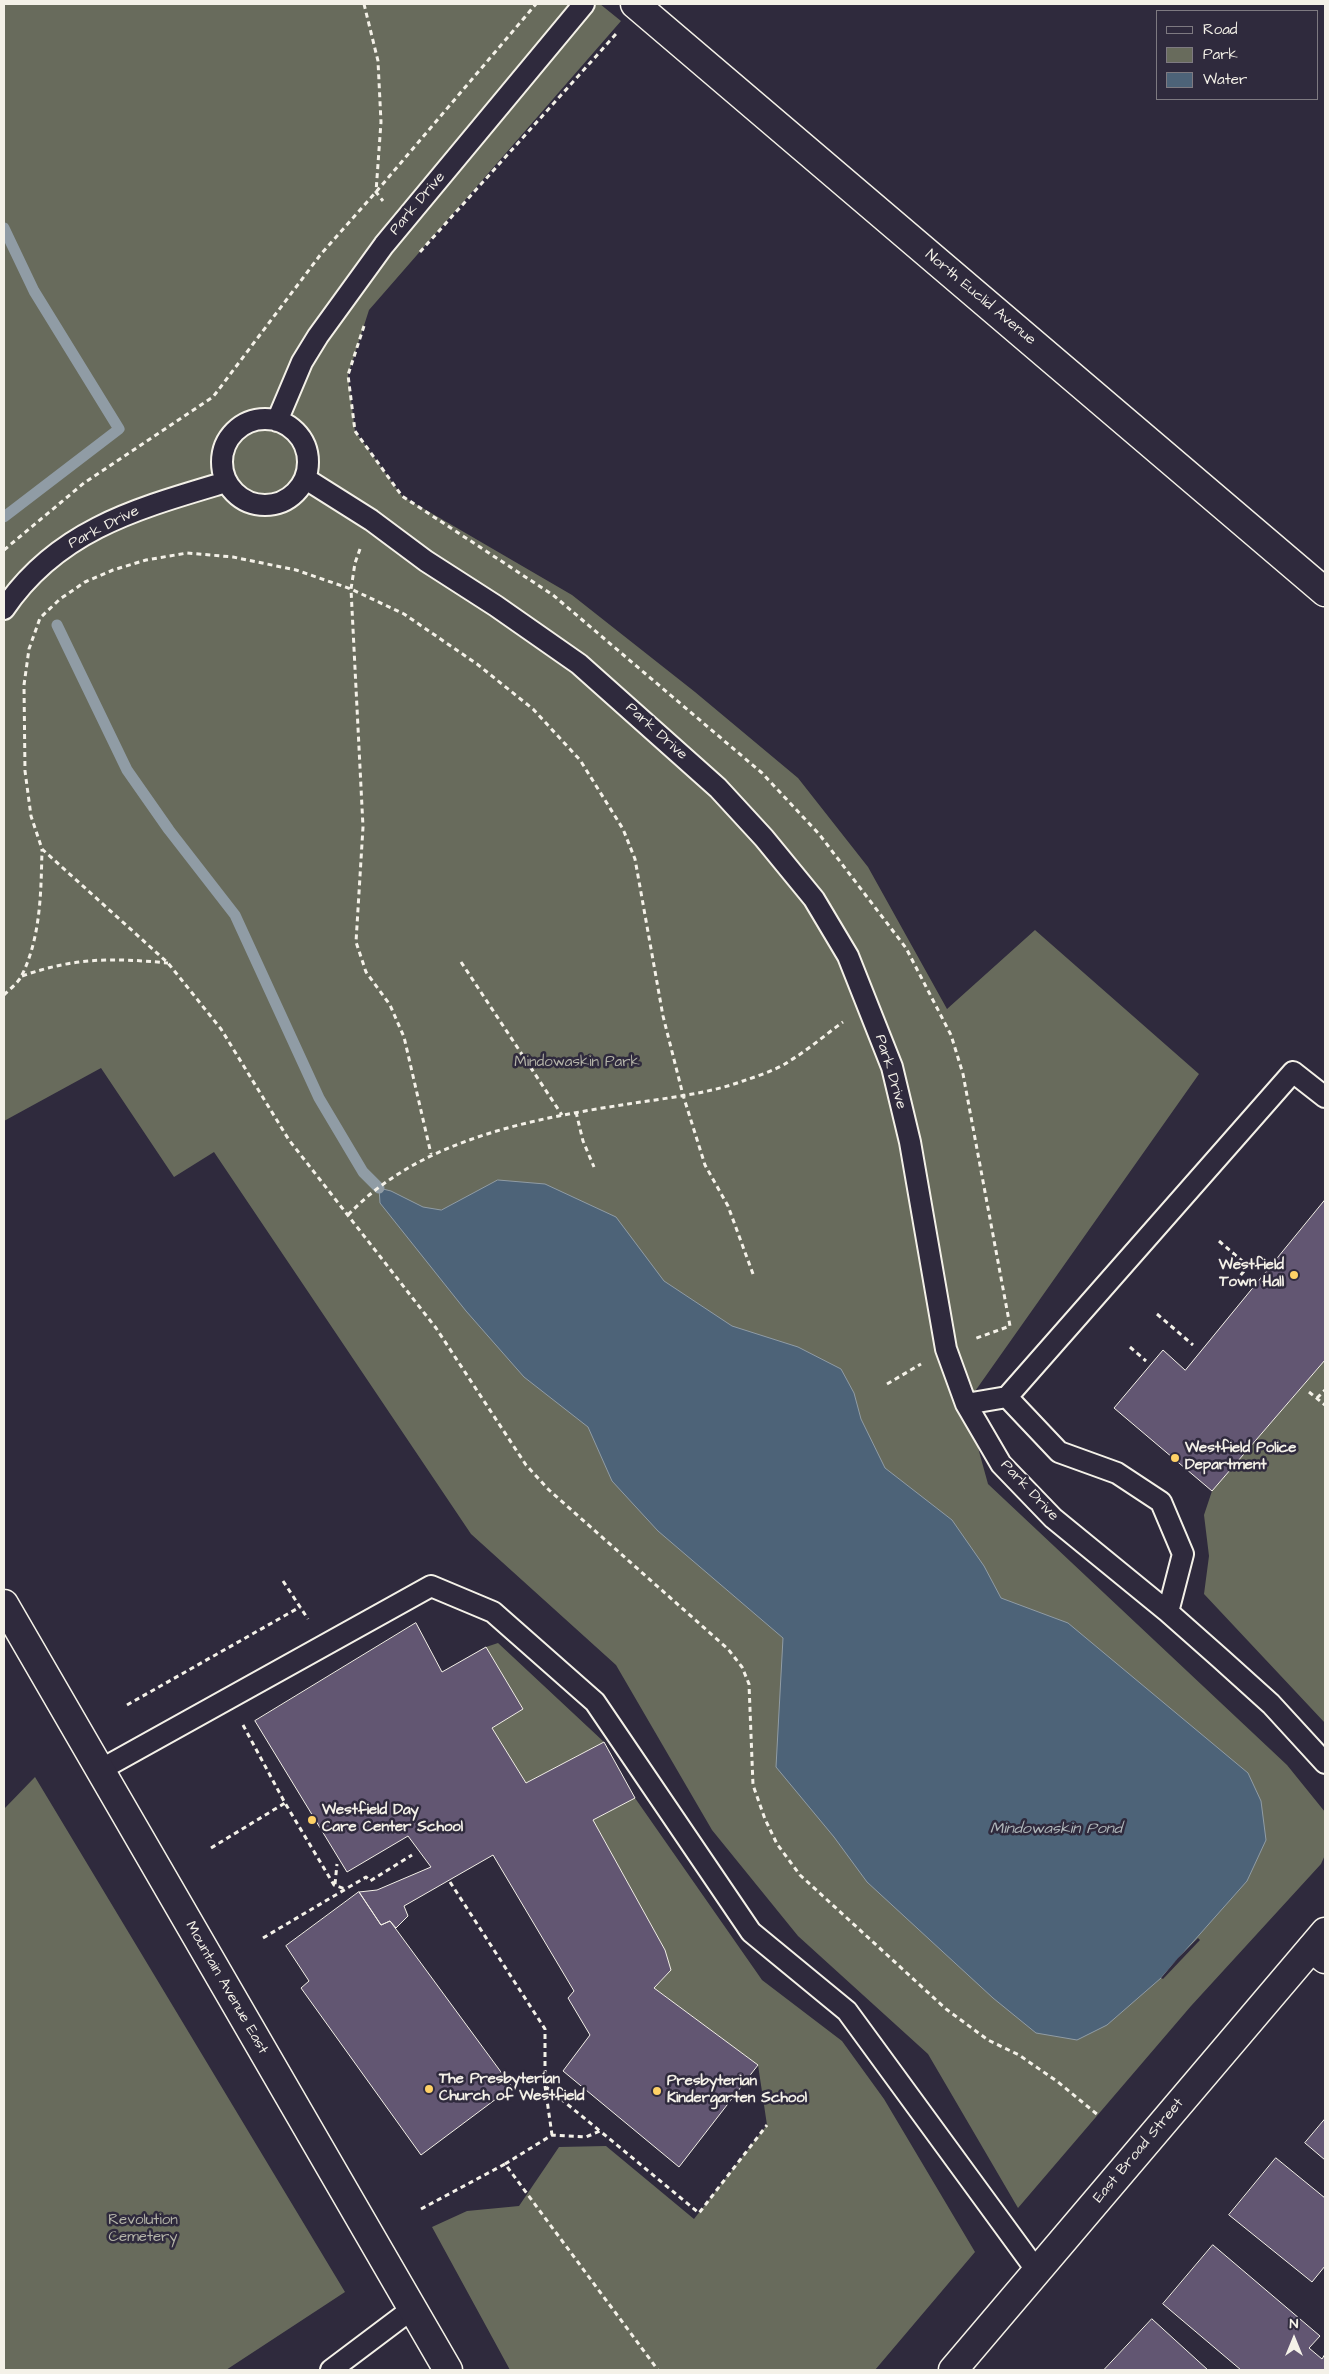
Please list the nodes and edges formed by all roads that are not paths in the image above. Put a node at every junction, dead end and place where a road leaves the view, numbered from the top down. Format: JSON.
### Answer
{"nodes":[{"id":1,"x":584,"y":4,"type":"edge"},
{"id":2,"x":635,"y":4,"type":"edge"},
{"id":3,"x":277,"y":420,"type":"junction"},
{"id":4,"x":306,"y":479,"type":"junction"},
{"id":5,"x":226,"y":482,"type":"junction"},
{"id":6,"x":1325,"y":592,"type":"edge"},
{"id":7,"x":4,"y":608,"type":"edge"},
{"id":8,"x":1325,"y":1097,"type":"edge"},
{"id":9,"x":1007,"y":1397,"type":"junction"},
{"id":10,"x":966,"y":1404,"type":"junction"},
{"id":11,"x":4,"y":1604,"type":"edge"},
{"id":12,"x":1168,"y":1612,"type":"junction"},
{"id":13,"x":1325,"y":1763,"type":"edge"},
{"id":14,"x":100,"y":1770,"type":"junction"},
{"id":15,"x":1321,"y":1946,"type":"edge"},
{"id":16,"x":1037,"y":2271,"type":"junction"},
{"id":17,"x":412,"y":2308,"type":"junction"},
{"id":18,"x":331,"y":2370,"type":"edge"},
{"id":19,"x":448,"y":2370,"type":"edge"},
{"id":20,"x":953,"y":2370,"type":"edge"}],
"edges":[{"from":1,"to":3,"type":"lane","name":"Park Drive"},
{"from":2,"to":6,"type":"street","name":"North Euclid Avenue"},
{"from":3,"to":4,"type":"lane"},
{"from":3,"to":5,"type":"lane"},
{"from":4,"to":5,"type":"lane"},
{"from":4,"to":10,"type":"lane","name":"Park Drive"},
{"from":5,"to":7,"type":"lane","name":"Park Drive"},
{"from":8,"to":9,"type":"lane"},
{"from":9,"to":10,"type":"lane"},
{"from":9,"to":12,"type":"lane"},
{"from":10,"to":12,"type":"lane","name":"Park Drive"},
{"from":11,"to":14,"type":"street","name":"Mountain Avenue East"},
{"from":12,"to":13,"type":"lane","name":"Park Drive"},
{"from":14,"to":16,"type":"lane"},
{"from":14,"to":17,"type":"street","name":"Mountain Avenue East"},
{"from":15,"to":16,"type":"street","name":"East Broad Street"},
{"from":16,"to":20,"type":"street","name":"East Broad Street"},
{"from":17,"to":18,"type":"lane"},
{"from":17,"to":19,"type":"street","name":"Mountain Avenue East"}]}
